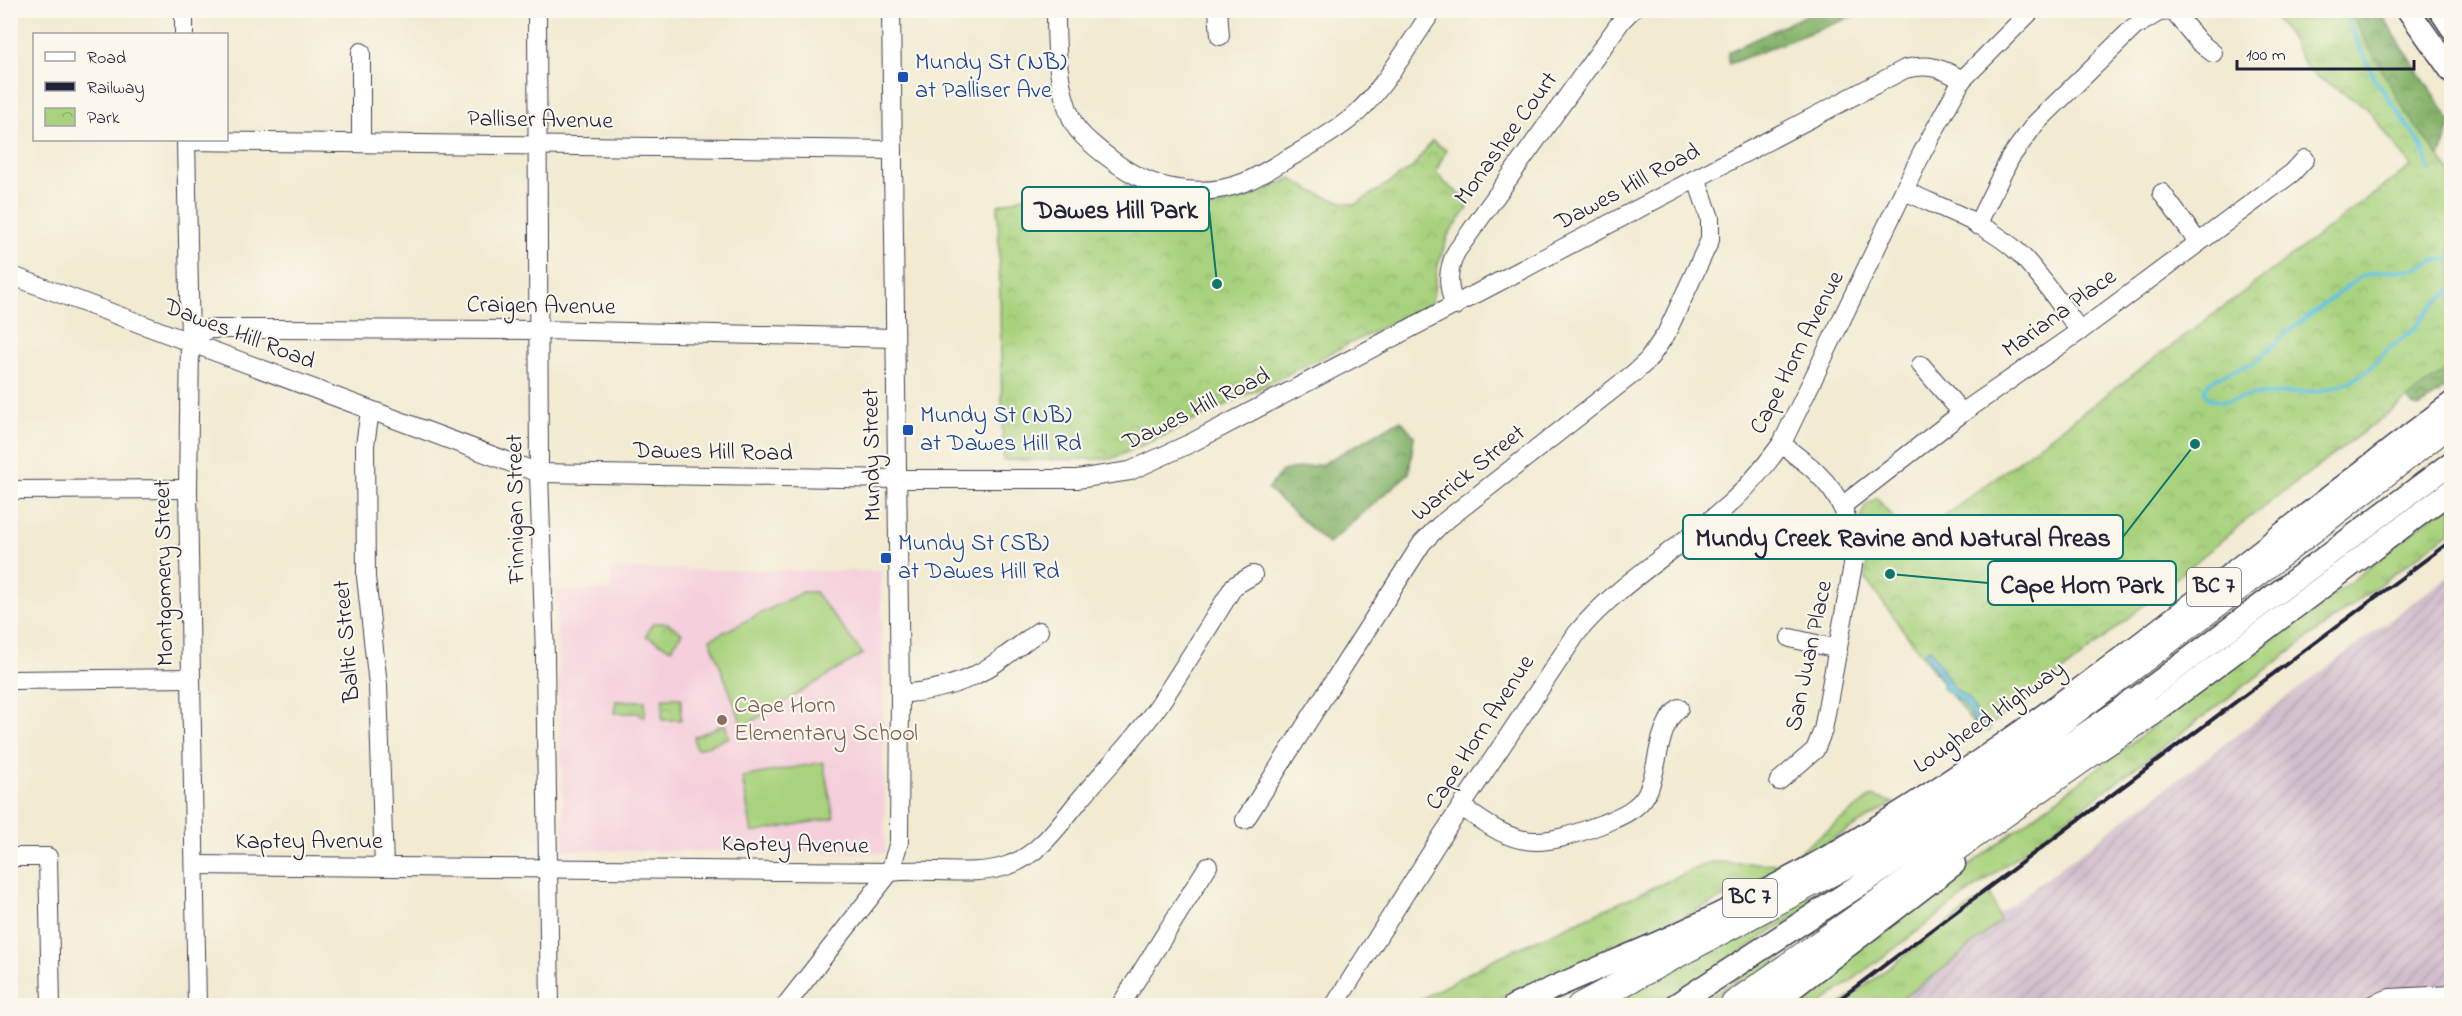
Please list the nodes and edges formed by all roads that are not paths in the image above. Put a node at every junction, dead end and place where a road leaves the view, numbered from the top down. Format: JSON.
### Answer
{"nodes":[{"id":1,"x":184,"y":10,"type":"edge"},
{"id":2,"x":537,"y":10,"type":"edge"},
{"id":3,"x":891,"y":10,"type":"edge"},
{"id":4,"x":1056,"y":10,"type":"edge"},
{"id":5,"x":1218,"y":10,"type":"edge"},
{"id":6,"x":1433,"y":10,"type":"edge"},
{"id":7,"x":1632,"y":10,"type":"edge"},
{"id":8,"x":2032,"y":10,"type":"edge"},
{"id":9,"x":2408,"y":10,"type":"edge"},
{"id":10,"x":184,"y":33,"type":"edge"},
{"id":11,"x":1220,"y":36,"type":"dead end"},
{"id":12,"x":361,"y":52,"type":"dead end"},
{"id":13,"x":2213,"y":53,"type":"dead end"},
{"id":14,"x":2451,"y":72,"type":"edge"},
{"id":15,"x":1962,"y":80,"type":"junction"},
{"id":16,"x":228,"y":140,"type":"edge"},
{"id":17,"x":186,"y":141,"type":"edge"},
{"id":18,"x":361,"y":142,"type":"junction"},
{"id":19,"x":538,"y":144,"type":"junction"},
{"id":20,"x":893,"y":150,"type":"junction"},
{"id":21,"x":2305,"y":159,"type":"dead end"},
{"id":22,"x":1696,"y":180,"type":"junction"},
{"id":23,"x":1905,"y":191,"type":"junction"},
{"id":24,"x":2162,"y":193,"type":"dead end"},
{"id":25,"x":1977,"y":225,"type":"junction"},
{"id":26,"x":2198,"y":242,"type":"junction"},
{"id":27,"x":10,"y":275,"type":"edge"},
{"id":28,"x":1455,"y":306,"type":"junction"},
{"id":29,"x":539,"y":330,"type":"junction"},
{"id":30,"x":2080,"y":331,"type":"junction"},
{"id":31,"x":895,"y":338,"type":"junction"},
{"id":32,"x":190,"y":343,"type":"junction"},
{"id":33,"x":1921,"y":365,"type":"dead end"},
{"id":34,"x":2451,"y":403,"type":"edge"},
{"id":35,"x":370,"y":411,"type":"junction"},
{"id":36,"x":1962,"y":413,"type":"junction"},
{"id":37,"x":2451,"y":422,"type":"edge"},
{"id":38,"x":1782,"y":443,"type":"junction"},
{"id":39,"x":2451,"y":462,"type":"edge"},
{"id":40,"x":539,"y":473,"type":"junction"},
{"id":41,"x":897,"y":479,"type":"junction"},
{"id":42,"x":188,"y":489,"type":"junction"},
{"id":43,"x":10,"y":490,"type":"edge"},
{"id":44,"x":2451,"y":490,"type":"edge"},
{"id":45,"x":1842,"y":506,"type":"junction"},
{"id":46,"x":1253,"y":575,"type":"dead end"},
{"id":47,"x":1039,"y":631,"type":"dead end"},
{"id":48,"x":1790,"y":638,"type":"dead end"},
{"id":49,"x":1838,"y":649,"type":"junction"},
{"id":50,"x":190,"y":678,"type":"junction"},
{"id":51,"x":10,"y":680,"type":"edge"},
{"id":52,"x":900,"y":694,"type":"junction"},
{"id":53,"x":2143,"y":706,"type":"junction"},
{"id":54,"x":1679,"y":708,"type":"dead end"},
{"id":55,"x":1779,"y":782,"type":"dead end"},
{"id":56,"x":1462,"y":807,"type":"junction"},
{"id":57,"x":1245,"y":820,"type":"dead end"},
{"id":58,"x":10,"y":857,"type":"edge"},
{"id":59,"x":195,"y":865,"type":"junction"},
{"id":60,"x":1208,"y":866,"type":"dead end"},
{"id":61,"x":384,"y":867,"type":"junction"},
{"id":62,"x":547,"y":867,"type":"junction"},
{"id":63,"x":891,"y":872,"type":"junction"},
{"id":64,"x":2451,"y":995,"type":"edge"},
{"id":65,"x":51,"y":1005,"type":"edge"},
{"id":66,"x":197,"y":1005,"type":"edge"},
{"id":67,"x":550,"y":1005,"type":"edge"},
{"id":68,"x":785,"y":1005,"type":"edge"},
{"id":69,"x":1120,"y":1005,"type":"edge"},
{"id":70,"x":1334,"y":1005,"type":"edge"},
{"id":71,"x":1515,"y":1005,"type":"edge"},
{"id":72,"x":1580,"y":1005,"type":"edge"},
{"id":73,"x":1674,"y":1005,"type":"edge"},
{"id":74,"x":1733,"y":1005,"type":"edge"},
{"id":75,"x":1769,"y":1005,"type":"edge"},
{"id":76,"x":2369,"y":1005,"type":"edge"}],
"edges":[{"from":1,"to":10,"type":"street"},
{"from":2,"to":19,"type":"street","name":"Finnigan Street"},
{"from":3,"to":20,"type":"street","name":"Mundy Street"},
{"from":4,"to":6,"type":"street"},
{"from":5,"to":11,"type":"street"},
{"from":7,"to":28,"type":"street","name":"Monashee Court"},
{"from":8,"to":15,"type":"street","name":"Cape Horn Avenue"},
{"from":9,"to":14,"type":"main road"},
{"from":12,"to":18,"type":"street"},
{"from":13,"to":25,"type":"street"},
{"from":15,"to":22,"type":"street","name":"Dawes Hill Road"},
{"from":15,"to":23,"type":"street","name":"Cape Horn Avenue"},
{"from":16,"to":18,"type":"street","name":"Palliser Avenue"},
{"from":17,"to":32,"type":"street","name":"Montgomery Street"},
{"from":18,"to":19,"type":"street","name":"Palliser Avenue"},
{"from":19,"to":20,"type":"street","name":"Palliser Avenue"},
{"from":19,"to":29,"type":"street","name":"Finnigan Street"},
{"from":20,"to":31,"type":"street","name":"Mundy Street"},
{"from":21,"to":26,"type":"street","name":"Mariana Place"},
{"from":22,"to":28,"type":"street","name":"Dawes Hill Road"},
{"from":22,"to":57,"type":"street","name":"Warrick Street"},
{"from":23,"to":25,"type":"street"},
{"from":23,"to":38,"type":"street","name":"Cape Horn Avenue"},
{"from":24,"to":26,"type":"street"},
{"from":25,"to":30,"type":"street"},
{"from":26,"to":30,"type":"street","name":"Mariana Place"},
{"from":27,"to":32,"type":"street","name":"Dawes Hill Road"},
{"from":28,"to":41,"type":"street","name":"Dawes Hill Road"},
{"from":29,"to":31,"type":"street","name":"Craigen Avenue"},
{"from":29,"to":32,"type":"street","name":"Craigen Avenue"},
{"from":29,"to":40,"type":"street","name":"Finnigan Street"},
{"from":30,"to":36,"type":"street","name":"Mariana Place"},
{"from":31,"to":41,"type":"street","name":"Mundy Street"},
{"from":32,"to":35,"type":"street","name":"Dawes Hill Road"},
{"from":32,"to":42,"type":"street","name":"Montgomery Street"},
{"from":33,"to":36,"type":"street"},
{"from":34,"to":71,"type":"main road","name":"Lougheed Highway","number":"BC 7"},
{"from":35,"to":40,"type":"street","name":"Dawes Hill Road"},
{"from":35,"to":61,"type":"street","name":"Baltic Street"},
{"from":36,"to":45,"type":"street","name":"Mariana Place"},
{"from":37,"to":72,"type":"highway"},
{"from":38,"to":45,"type":"street","name":"San Juan Place"},
{"from":38,"to":56,"type":"street","name":"Cape Horn Avenue"},
{"from":39,"to":53,"type":"main road","number":"BC 7"},
{"from":40,"to":41,"type":"street","name":"Dawes Hill Road"},
{"from":40,"to":62,"type":"street","name":"Finnigan Street"},
{"from":41,"to":52,"type":"street","name":"Mundy Street"},
{"from":42,"to":43,"type":"street"},
{"from":42,"to":50,"type":"street","name":"Montgomery Street"},
{"from":44,"to":53,"type":"main road"},
{"from":45,"to":49,"type":"street","name":"San Juan Place"},
{"from":46,"to":63,"type":"street","name":"Kaptey Avenue"},
{"from":47,"to":52,"type":"street"},
{"from":48,"to":49,"type":"street"},
{"from":49,"to":55,"type":"street","name":"San Juan Place"},
{"from":50,"to":51,"type":"street"},
{"from":50,"to":59,"type":"street","name":"Montgomery Street"},
{"from":52,"to":63,"type":"street","name":"Mundy Street"},
{"from":53,"to":73,"type":"main road","number":"BC 7"},
{"from":53,"to":74,"type":"highway"},
{"from":53,"to":75,"type":"main road"},
{"from":54,"to":56,"type":"street"},
{"from":56,"to":70,"type":"street","name":"Cape Horn Avenue"},
{"from":58,"to":65,"type":"street"},
{"from":59,"to":61,"type":"street","name":"Kaptey Avenue"},
{"from":59,"to":66,"type":"street","name":"Montgomery Street"},
{"from":60,"to":69,"type":"street"},
{"from":61,"to":62,"type":"street","name":"Kaptey Avenue"},
{"from":62,"to":63,"type":"street","name":"Kaptey Avenue"},
{"from":62,"to":67,"type":"street","name":"Finnigan Street"},
{"from":63,"to":68,"type":"street","name":"Mundy Street"},
{"from":64,"to":76,"type":"street"}]}
